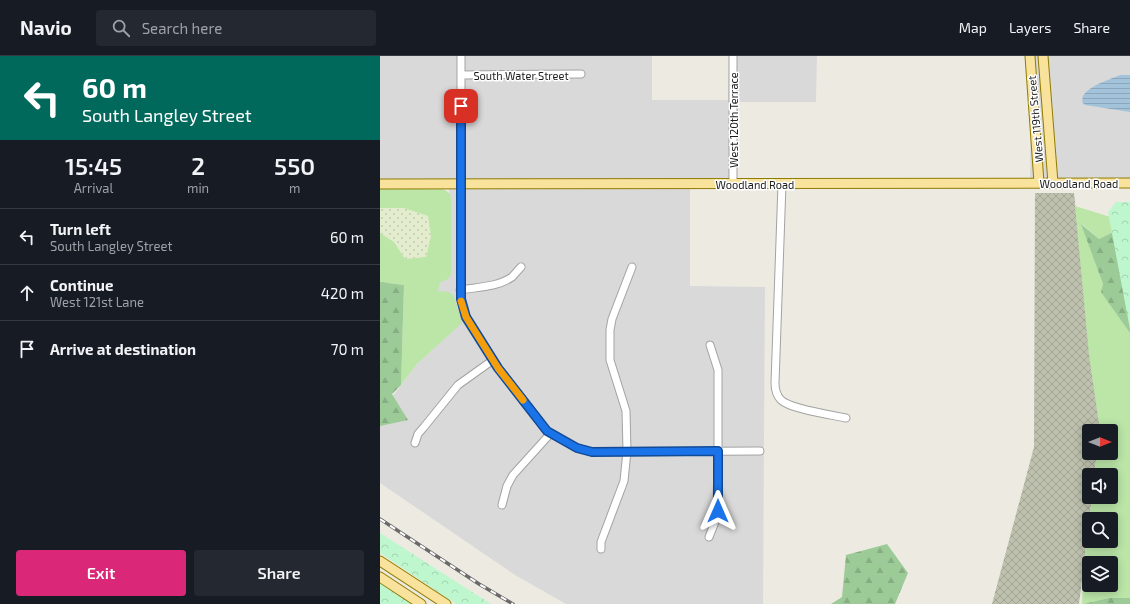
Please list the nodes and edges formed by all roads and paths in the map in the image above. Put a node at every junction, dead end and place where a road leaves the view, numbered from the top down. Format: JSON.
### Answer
{"nodes":[{"id":1,"x":461,"y":56,"type":"edge"},
{"id":2,"x":733,"y":56,"type":"edge"},
{"id":3,"x":1030,"y":56,"type":"edge"},
{"id":4,"x":1043,"y":56,"type":"edge"},
{"id":5,"x":580,"y":74,"type":"dead end"},
{"id":6,"x":461,"y":75,"type":"junction"},
{"id":7,"x":1040,"y":183,"type":"junction"},
{"id":8,"x":1053,"y":183,"type":"junction"},
{"id":9,"x":1130,"y":183,"type":"edge"},
{"id":10,"x":380,"y":184,"type":"edge"},
{"id":11,"x":461,"y":184,"type":"junction"},
{"id":12,"x":733,"y":184,"type":"junction"},
{"id":13,"x":782,"y":184,"type":"junction"},
{"id":14,"x":521,"y":267,"type":"dead end"},
{"id":15,"x":632,"y":267,"type":"dead end"},
{"id":16,"x":460,"y":290,"type":"junction"},
{"id":17,"x":710,"y":345,"type":"dead end"},
{"id":18,"x":493,"y":360,"type":"junction"},
{"id":19,"x":846,"y":418,"type":"dead end"},
{"id":20,"x":551,"y":433,"type":"junction"},
{"id":21,"x":416,"y":443,"type":"dead end"},
{"id":22,"x":760,"y":450,"type":"dead end"},
{"id":23,"x":718,"y":451,"type":"junction"},
{"id":24,"x":627,"y":452,"type":"junction"},
{"id":25,"x":502,"y":505,"type":"dead end"},
{"id":26,"x":709,"y":537,"type":"dead end"},
{"id":27,"x":601,"y":549,"type":"dead end"},
{"id":28,"x":380,"y":560,"type":"edge"},
{"id":29,"x":380,"y":577,"type":"edge"},
{"id":30,"x":421,"y":604,"type":"edge"},
{"id":31,"x":446,"y":604,"type":"edge"}],
"edges":[{"from":1,"to":6,"type":"street"},
{"from":2,"to":12,"type":"street","name":"West 120th Terrace"},
{"from":3,"to":7,"type":"main road","name":"West 119th Street"},
{"from":4,"to":8,"type":"main road","name":"West 119th Street"},
{"from":5,"to":6,"type":"street","name":"South Water Street"},
{"from":6,"to":11,"type":"street"},
{"from":7,"to":8,"type":"main road","name":"Woodland Road"},
{"from":7,"to":13,"type":"main road","name":"Woodland Road"},
{"from":8,"to":9,"type":"main road","name":"Woodland Road"},
{"from":10,"to":11,"type":"main road","name":"Woodland Road"},
{"from":11,"to":12,"type":"main road","name":"Woodland Road"},
{"from":11,"to":16,"type":"street"},
{"from":12,"to":13,"type":"main road","name":"Woodland Road"},
{"from":13,"to":19,"type":"street"},
{"from":14,"to":16,"type":"street"},
{"from":15,"to":24,"type":"street"},
{"from":16,"to":18,"type":"street"},
{"from":17,"to":23,"type":"street"},
{"from":18,"to":20,"type":"street"},
{"from":18,"to":21,"type":"street"},
{"from":20,"to":24,"type":"street"},
{"from":20,"to":25,"type":"street"},
{"from":22,"to":23,"type":"street"},
{"from":23,"to":24,"type":"street"},
{"from":23,"to":26,"type":"street"},
{"from":24,"to":27,"type":"street"},
{"from":28,"to":31,"type":"main road"},
{"from":29,"to":30,"type":"main road"}]}
